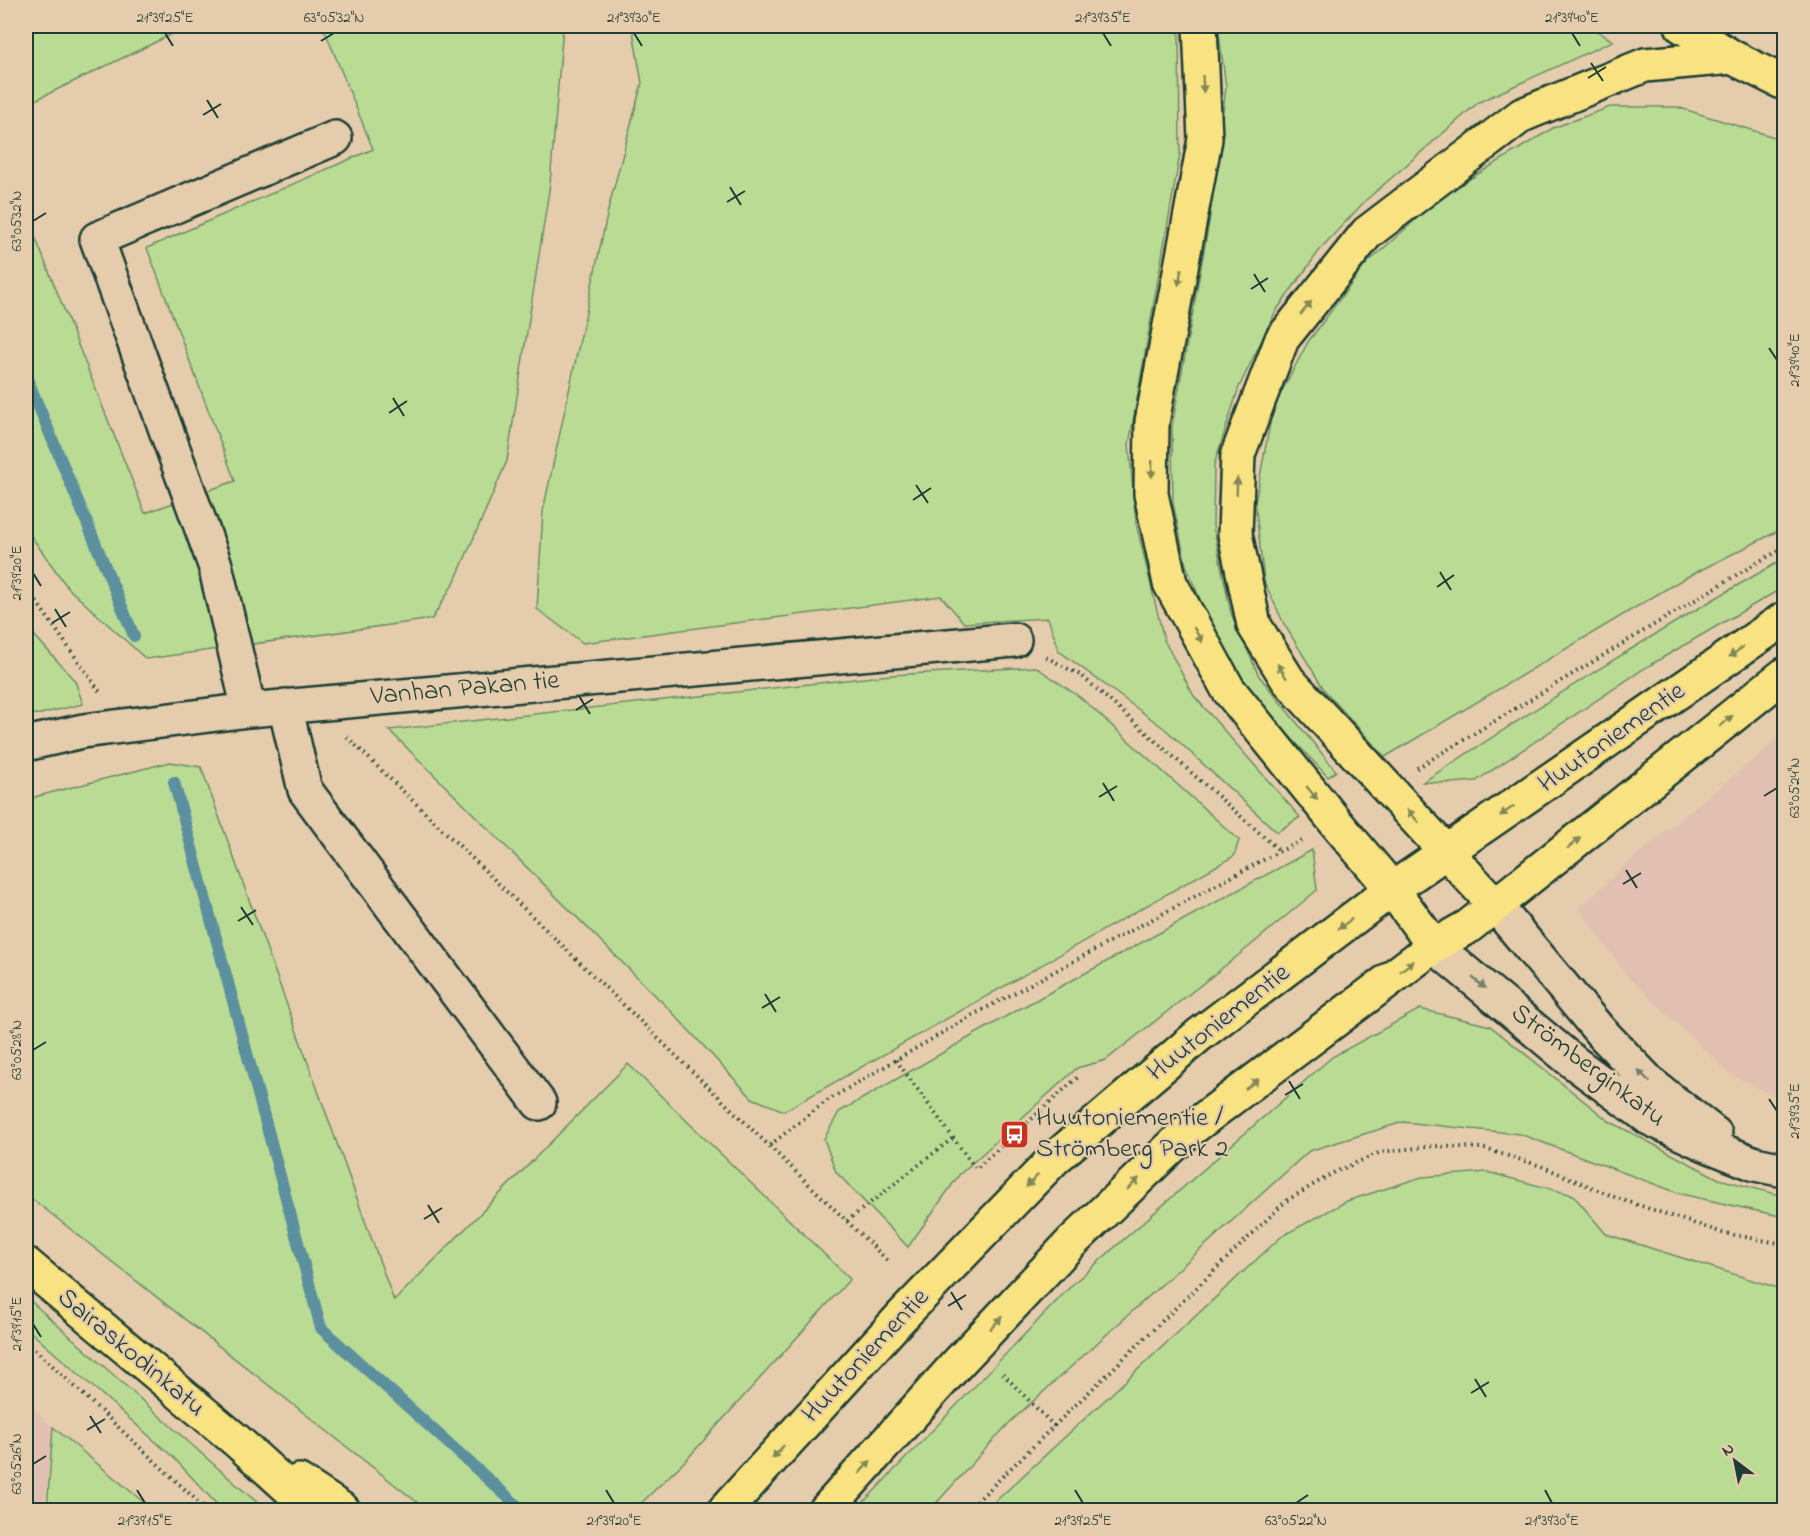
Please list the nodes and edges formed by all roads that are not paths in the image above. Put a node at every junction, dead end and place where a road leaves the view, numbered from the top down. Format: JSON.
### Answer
{"nodes":[{"id":1,"x":1200,"y":26,"type":"edge"},
{"id":2,"x":1682,"y":26,"type":"edge"},
{"id":3,"x":1732,"y":57,"type":"junction"},
{"id":4,"x":1785,"y":83,"type":"edge"},
{"id":5,"x":334,"y":138,"type":"dead end"},
{"id":6,"x":1785,"y":619,"type":"edge"},
{"id":7,"x":1014,"y":640,"type":"road end"},
{"id":8,"x":1785,"y":675,"type":"edge"},
{"id":9,"x":298,"y":704,"type":"junction"},
{"id":10,"x":249,"y":710,"type":"junction"},
{"id":11,"x":26,"y":744,"type":"edge"},
{"id":12,"x":1446,"y":852,"type":"junction"},
{"id":13,"x":1392,"y":889,"type":"junction"},
{"id":14,"x":1495,"y":905,"type":"junction"},
{"id":15,"x":1434,"y":946,"type":"junction"},
{"id":16,"x":539,"y":1103,"type":"dead end"},
{"id":17,"x":1770,"y":1167,"type":"edge"},
{"id":18,"x":26,"y":1264,"type":"edge"},
{"id":19,"x":237,"y":1441,"type":"junction"},
{"id":20,"x":313,"y":1510,"type":"edge"},
{"id":21,"x":344,"y":1510,"type":"edge"},
{"id":22,"x":724,"y":1510,"type":"edge"},
{"id":23,"x":826,"y":1510,"type":"edge"}],
"edges":[{"from":1,"to":13,"type":"main road","one_way":true},
{"from":2,"to":3,"type":"main road"},
{"from":3,"to":4,"type":"main road"},
{"from":12,"to":3,"type":"main road","one_way":true},
{"from":5,"to":10,"type":"street"},
{"from":6,"to":12,"type":"main road","name":"Huutoniementie","one_way":true},
{"from":7,"to":9,"type":"street","name":"Vanhan Pakan tie"},
{"from":14,"to":8,"type":"main road","name":"Huutoniementie","one_way":true},
{"from":9,"to":10,"type":"street","name":"Vanhan Pakan tie"},
{"from":9,"to":16,"type":"street"},
{"from":10,"to":11,"type":"street","name":"Vanhan Pakan tie"},
{"from":12,"to":13,"type":"main road","name":"Huutoniementie"},
{"from":12,"to":14,"type":"main road"},
{"from":13,"to":15,"type":"main road"},
{"from":13,"to":22,"type":"main road","name":"Huutoniementie","one_way":true},
{"from":14,"to":15,"type":"main road","name":"Huutoniementie"},
{"from":17,"to":14,"type":"street","name":"Strömberginkatu","one_way":true},
{"from":15,"to":17,"type":"street","name":"Strömberginkatu","one_way":true},
{"from":23,"to":15,"type":"main road","name":"Huutoniementie","one_way":true},
{"from":18,"to":19,"type":"main road","name":"Sairaskodinkatu"},
{"from":19,"to":20,"type":"main road","name":"Sairaskodinkatu"},
{"from":19,"to":21,"type":"main road","name":"Sairaskodinkatu"}]}
